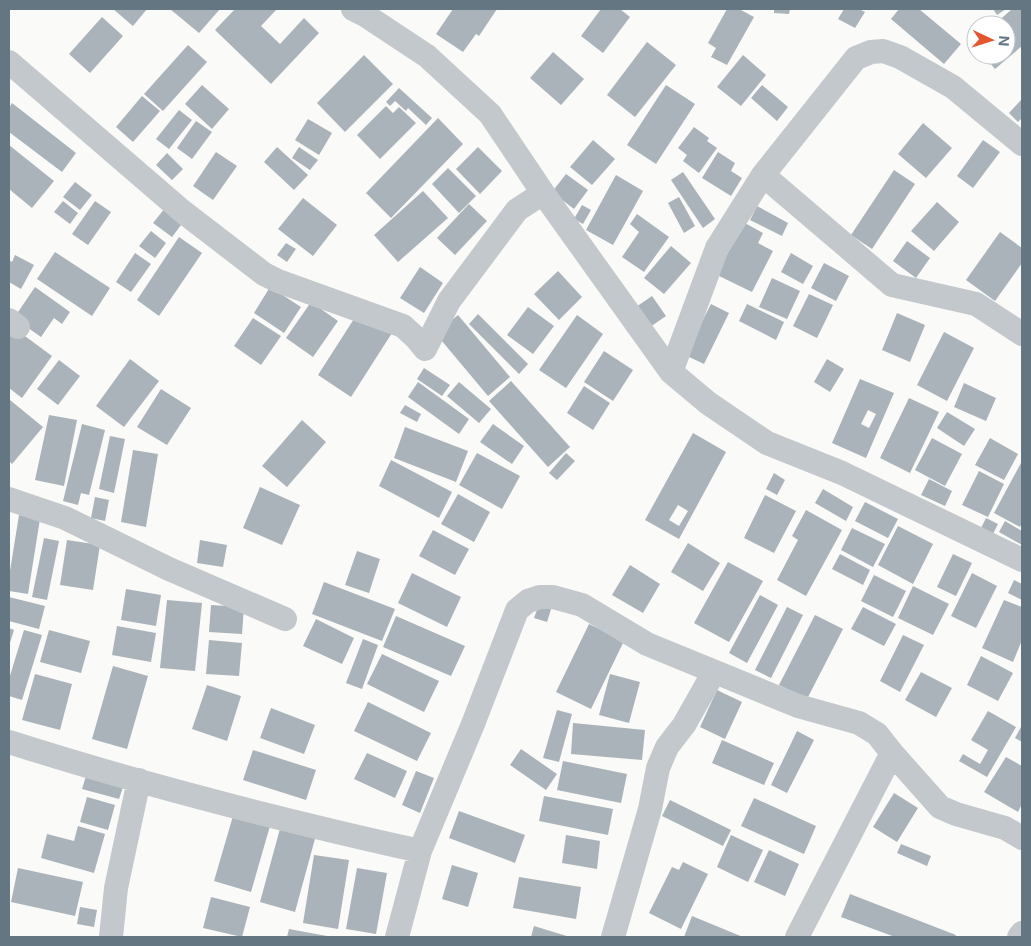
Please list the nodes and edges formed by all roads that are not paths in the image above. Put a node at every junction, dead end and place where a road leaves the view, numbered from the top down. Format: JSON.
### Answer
{"nodes":[{"id":1,"x":353,"y":9,"type":"edge"},
{"id":2,"x":9,"y":62,"type":"edge"},
{"id":3,"x":1022,"y":144,"type":"edge"},
{"id":4,"x":763,"y":176,"type":"junction"},
{"id":5,"x":543,"y":193,"type":"junction"},
{"id":6,"x":1022,"y":334,"type":"edge"},
{"id":7,"x":670,"y":372,"type":"junction"},
{"id":8,"x":9,"y":499,"type":"edge"},
{"id":9,"x":1022,"y":560,"type":"edge"},
{"id":10,"x":285,"y":619,"type":"dead end"},
{"id":11,"x":714,"y":672,"type":"junction"},
{"id":12,"x":9,"y":742,"type":"edge"},
{"id":13,"x":892,"y":754,"type":"junction"},
{"id":14,"x":139,"y":780,"type":"junction"},
{"id":15,"x":1022,"y":838,"type":"edge"},
{"id":16,"x":420,"y":851,"type":"junction"},
{"id":17,"x":1022,"y":933,"type":"edge"},
{"id":18,"x":111,"y":937,"type":"edge"},
{"id":19,"x":397,"y":937,"type":"edge"},
{"id":20,"x":613,"y":937,"type":"edge"},
{"id":21,"x":797,"y":937,"type":"edge"},
{"id":22,"x":1019,"y":937,"type":"edge"}],
"edges":[{"from":1,"to":5,"type":"street"},
{"from":2,"to":5,"type":"street"},
{"from":3,"to":4,"type":"street"},
{"from":4,"to":6,"type":"street"},
{"from":4,"to":7,"type":"street"},
{"from":5,"to":7,"type":"street"},
{"from":7,"to":9,"type":"street"},
{"from":8,"to":10,"type":"street"},
{"from":11,"to":13,"type":"street"},
{"from":11,"to":16,"type":"street"},
{"from":11,"to":20,"type":"street"},
{"from":12,"to":14,"type":"street"},
{"from":13,"to":15,"type":"street"},
{"from":13,"to":21,"type":"street"},
{"from":14,"to":16,"type":"street"},
{"from":14,"to":18,"type":"street"},
{"from":16,"to":19,"type":"street"},
{"from":17,"to":22,"type":"street"}]}
